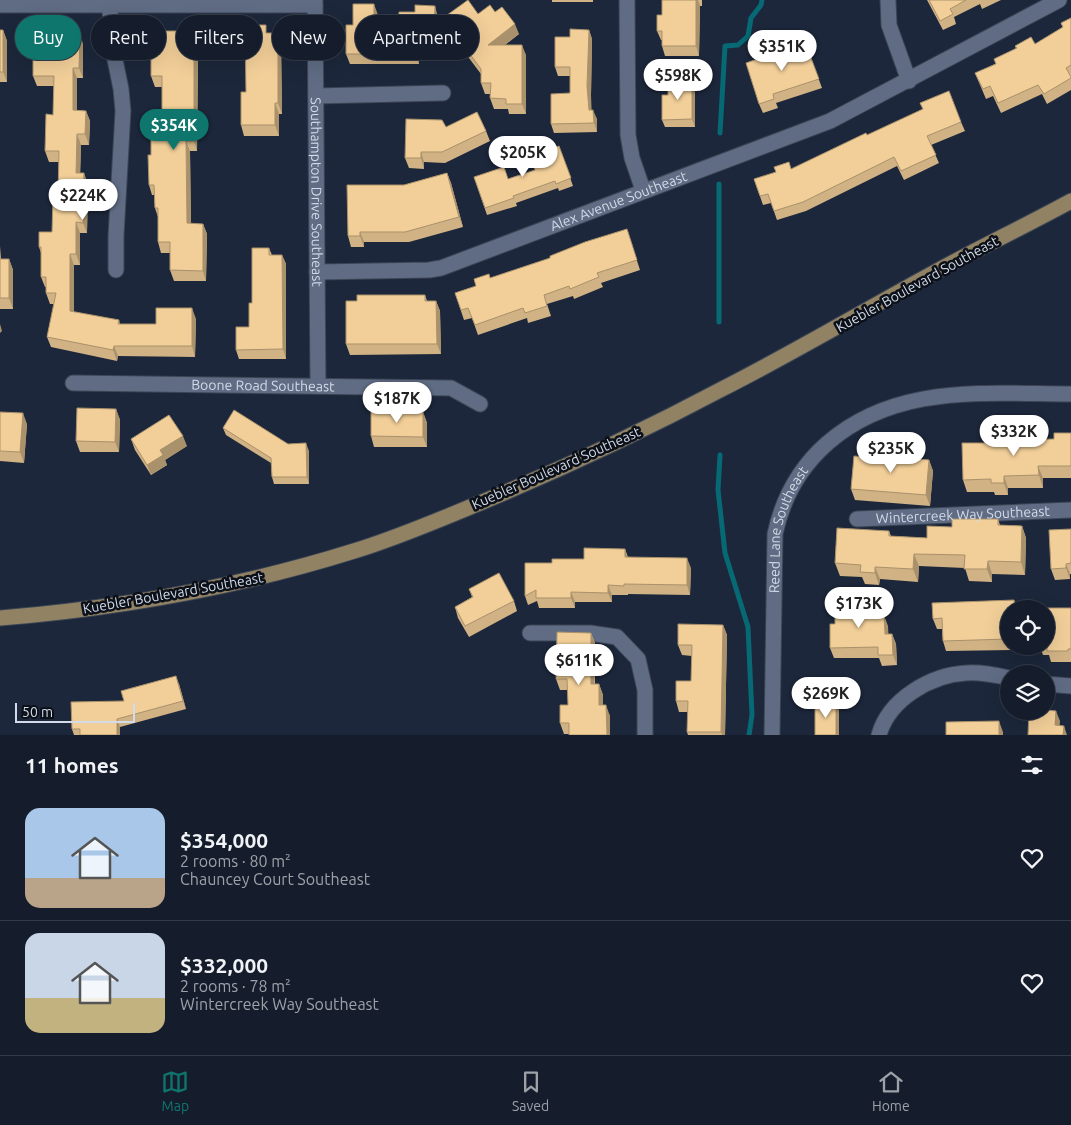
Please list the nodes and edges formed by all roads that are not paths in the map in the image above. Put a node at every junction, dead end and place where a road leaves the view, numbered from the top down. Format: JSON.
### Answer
{"nodes":[{"id":1,"x":627,"y":0,"type":"edge"},
{"id":2,"x":888,"y":0,"type":"edge"},
{"id":3,"x":1059,"y":0,"type":"edge"},
{"id":4,"x":109,"y":2,"type":"edge"},
{"id":5,"x":315,"y":2,"type":"edge"},
{"id":6,"x":0,"y":5,"type":"edge"},
{"id":7,"x":909,"y":81,"type":"junction"},
{"id":8,"x":443,"y":93,"type":"dead end"},
{"id":9,"x":316,"y":96,"type":"junction"},
{"id":10,"x":643,"y":190,"type":"junction"},
{"id":11,"x":1071,"y":201,"type":"edge"},
{"id":12,"x":116,"y":270,"type":"dead end"},
{"id":13,"x":317,"y":272,"type":"junction"},
{"id":14,"x":73,"y":383,"type":"dead end"},
{"id":15,"x":318,"y":386,"type":"junction"},
{"id":16,"x":1071,"y":394,"type":"edge"},
{"id":17,"x":480,"y":404,"type":"dead end"},
{"id":18,"x":1071,"y":510,"type":"edge"},
{"id":19,"x":857,"y":520,"type":"dead end"},
{"id":20,"x":0,"y":618,"type":"edge"},
{"id":21,"x":530,"y":633,"type":"dead end"},
{"id":22,"x":1000,"y":676,"type":"edge"},
{"id":23,"x":1055,"y":685,"type":"edge"},
{"id":24,"x":1071,"y":686,"type":"edge"},
{"id":25,"x":645,"y":735,"type":"edge"},
{"id":26,"x":772,"y":735,"type":"edge"},
{"id":27,"x":880,"y":735,"type":"edge"}],
"edges":[{"from":1,"to":10,"type":"street"},
{"from":2,"to":7,"type":"street"},
{"from":3,"to":7,"type":"street","name":"Alex Avenue Southeast"},
{"from":4,"to":5,"type":"street"},
{"from":4,"to":6,"type":"street"},
{"from":4,"to":12,"type":"street"},
{"from":5,"to":9,"type":"street","name":"Southampton Drive Southeast"},
{"from":7,"to":10,"type":"street","name":"Alex Avenue Southeast"},
{"from":8,"to":9,"type":"street"},
{"from":9,"to":13,"type":"street","name":"Southampton Drive Southeast"},
{"from":10,"to":13,"type":"street","name":"Alex Avenue Southeast"},
{"from":11,"to":20,"type":"main road","name":"Kuebler Boulevard Southeast"},
{"from":13,"to":15,"type":"street","name":"Southampton Drive Southeast"},
{"from":14,"to":15,"type":"street","name":"Boone Road Southeast"},
{"from":15,"to":17,"type":"street","name":"Boone Road Southeast"},
{"from":16,"to":26,"type":"street","name":"Reed Lane Southeast"},
{"from":18,"to":19,"type":"street","name":"Wintercreek Way Southeast"},
{"from":21,"to":25,"type":"street"},
{"from":22,"to":27,"type":"street"},
{"from":23,"to":24,"type":"street"}]}
